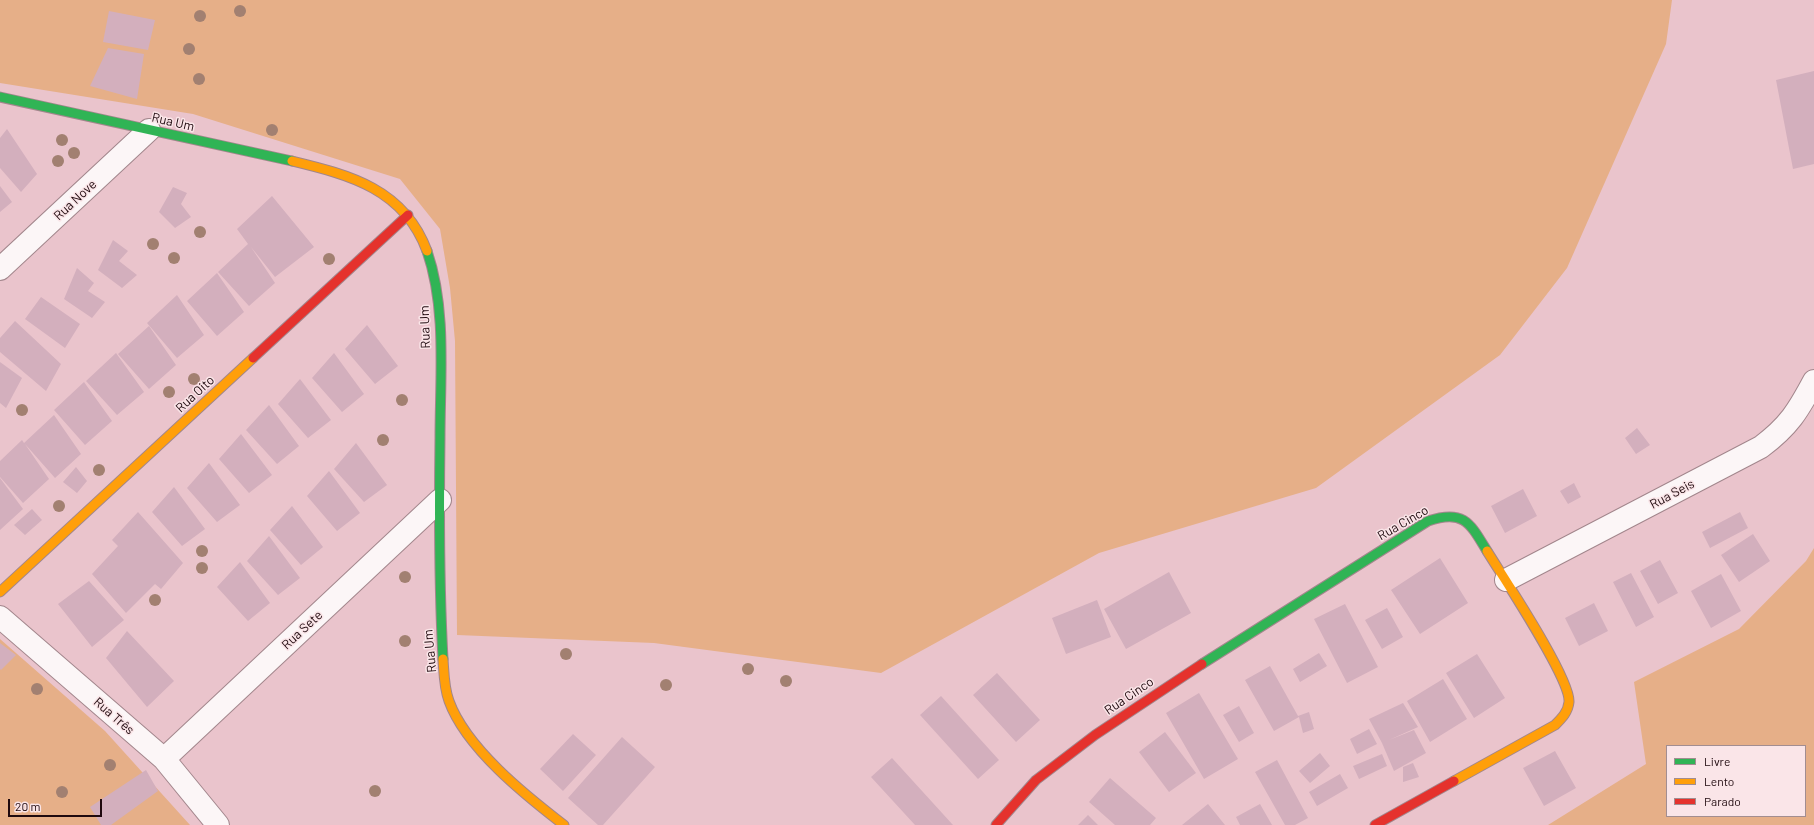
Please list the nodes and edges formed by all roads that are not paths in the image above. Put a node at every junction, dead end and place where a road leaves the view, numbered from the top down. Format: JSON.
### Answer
{"nodes":[{"id":1,"x":0,"y":97,"type":"edge"},
{"id":2,"x":149,"y":130,"type":"junction"},
{"id":3,"x":408,"y":215,"type":"junction"},
{"id":4,"x":0,"y":269,"type":"edge"},
{"id":5,"x":1814,"y":381,"type":"edge"},
{"id":6,"x":440,"y":500,"type":"junction"},
{"id":7,"x":1506,"y":580,"type":"junction"},
{"id":8,"x":0,"y":592,"type":"edge"},
{"id":9,"x":0,"y":618,"type":"edge"},
{"id":10,"x":164,"y":759,"type":"junction"},
{"id":11,"x":218,"y":825,"type":"edge"},
{"id":12,"x":564,"y":825,"type":"edge"},
{"id":13,"x":996,"y":825,"type":"edge"},
{"id":14,"x":1375,"y":825,"type":"edge"}],
"edges":[{"from":1,"to":2,"type":"street","name":"Rua Um"},
{"from":2,"to":3,"type":"street","name":"Rua Um"},
{"from":2,"to":4,"type":"street","name":"Rua Nove"},
{"from":3,"to":6,"type":"street","name":"Rua Um"},
{"from":3,"to":8,"type":"street","name":"Rua Oito"},
{"from":5,"to":7,"type":"street","name":"Rua Seis"},
{"from":6,"to":10,"type":"street","name":"Rua Sete"},
{"from":6,"to":12,"type":"street","name":"Rua Um"},
{"from":7,"to":13,"type":"street","name":"Rua Cinco"},
{"from":7,"to":14,"type":"street","name":"Rua Cinco"},
{"from":9,"to":10,"type":"street","name":"Rua Três"},
{"from":10,"to":11,"type":"street","name":"Rua Três"}]}
